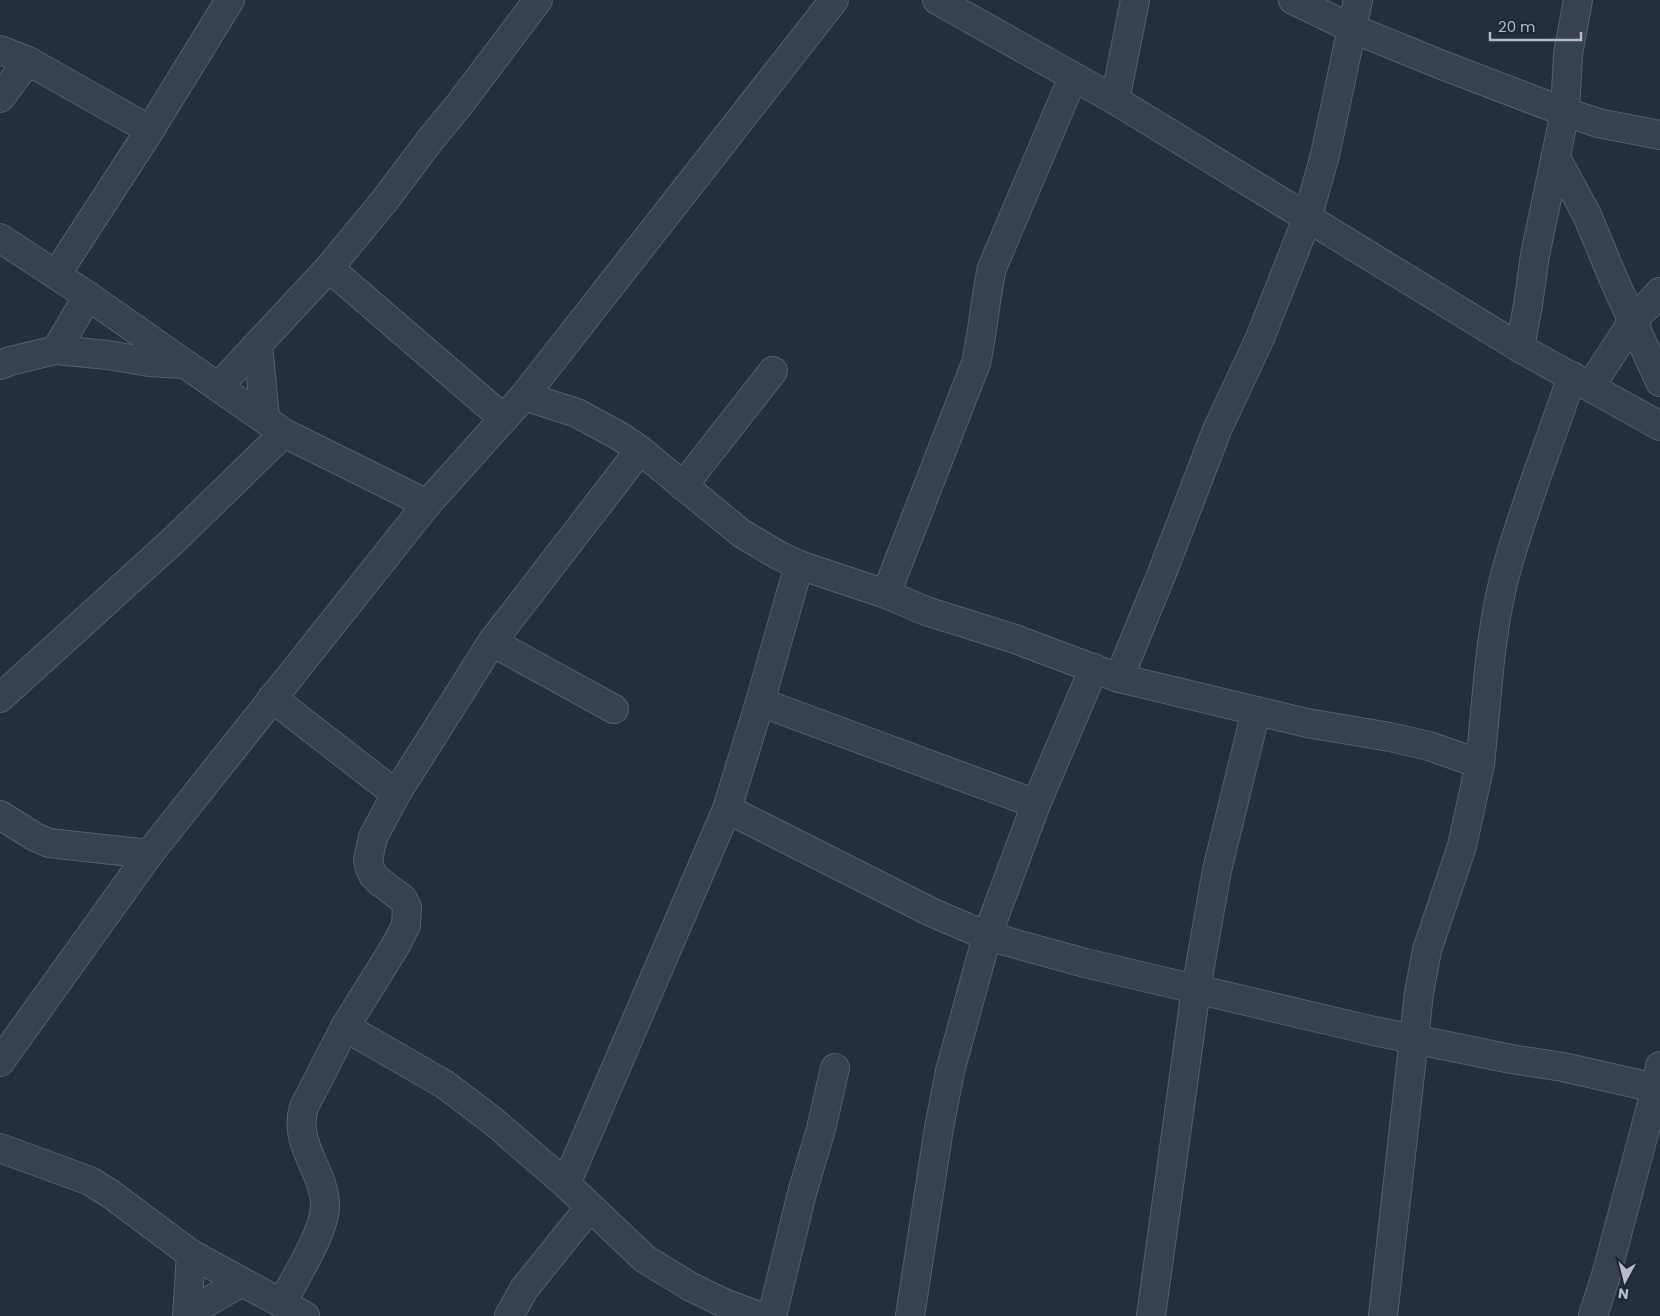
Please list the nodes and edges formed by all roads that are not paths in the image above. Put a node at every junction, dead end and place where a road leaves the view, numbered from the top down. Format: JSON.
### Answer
{"nodes":[{"id":1,"x":230,"y":0,"type":"edge"},
{"id":2,"x":538,"y":0,"type":"edge"},
{"id":3,"x":834,"y":0,"type":"edge"},
{"id":4,"x":937,"y":0,"type":"edge"},
{"id":5,"x":1135,"y":0,"type":"edge"},
{"id":6,"x":1293,"y":0,"type":"edge"},
{"id":7,"x":1358,"y":0,"type":"edge"},
{"id":8,"x":1578,"y":0,"type":"edge"},
{"id":9,"x":1351,"y":28,"type":"junction"},
{"id":10,"x":0,"y":50,"type":"edge"},
{"id":11,"x":28,"y":61,"type":"junction"},
{"id":12,"x":1072,"y":77,"type":"junction"},
{"id":13,"x":0,"y":98,"type":"edge"},
{"id":14,"x":1115,"y":100,"type":"junction"},
{"id":15,"x":1565,"y":112,"type":"junction"},
{"id":16,"x":150,"y":130,"type":"junction"},
{"id":17,"x":1660,"y":135,"type":"edge"},
{"id":18,"x":1556,"y":158,"type":"junction"},
{"id":19,"x":1307,"y":219,"type":"junction"},
{"id":20,"x":0,"y":238,"type":"edge"},
{"id":21,"x":329,"y":268,"type":"junction"},
{"id":22,"x":56,"y":275,"type":"junction"},
{"id":23,"x":1660,"y":292,"type":"edge"},
{"id":24,"x":88,"y":296,"type":"junction"},
{"id":25,"x":1633,"y":321,"type":"junction"},
{"id":26,"x":258,"y":344,"type":"junction"},
{"id":27,"x":1520,"y":348,"type":"junction"},
{"id":28,"x":56,"y":350,"type":"junction"},
{"id":29,"x":186,"y":364,"type":"junction"},
{"id":30,"x":0,"y":365,"type":"edge"},
{"id":31,"x":773,"y":371,"type":"dead end"},
{"id":32,"x":1581,"y":382,"type":"junction"},
{"id":33,"x":1660,"y":382,"type":"edge"},
{"id":34,"x":219,"y":386,"type":"junction"},
{"id":35,"x":524,"y":396,"type":"junction"},
{"id":36,"x":504,"y":419,"type":"junction"},
{"id":37,"x":275,"y":426,"type":"junction"},
{"id":38,"x":1660,"y":426,"type":"edge"},
{"id":39,"x":640,"y":450,"type":"junction"},
{"id":40,"x":683,"y":486,"type":"junction"},
{"id":41,"x":428,"y":504,"type":"junction"},
{"id":42,"x":799,"y":565,"type":"junction"},
{"id":43,"x":886,"y":594,"type":"junction"},
{"id":44,"x":492,"y":642,"type":"junction"},
{"id":45,"x":1094,"y":668,"type":"junction"},
{"id":46,"x":1119,"y":678,"type":"junction"},
{"id":47,"x":0,"y":698,"type":"edge"},
{"id":48,"x":272,"y":698,"type":"junction"},
{"id":49,"x":760,"y":702,"type":"junction"},
{"id":50,"x":614,"y":709,"type":"dead end"},
{"id":51,"x":1256,"y":711,"type":"junction"},
{"id":52,"x":1480,"y":764,"type":"junction"},
{"id":53,"x":396,"y":794,"type":"junction"},
{"id":54,"x":1036,"y":804,"type":"junction"},
{"id":55,"x":726,"y":809,"type":"junction"},
{"id":56,"x":0,"y":815,"type":"edge"},
{"id":57,"x":149,"y":854,"type":"junction"},
{"id":58,"x":987,"y":936,"type":"junction"},
{"id":59,"x":1196,"y":989,"type":"junction"},
{"id":60,"x":346,"y":1027,"type":"junction"},
{"id":61,"x":1414,"y":1040,"type":"junction"},
{"id":62,"x":0,"y":1062,"type":"edge"},
{"id":63,"x":835,"y":1068,"type":"dead end"},
{"id":64,"x":1659,"y":1081,"type":"edge"},
{"id":65,"x":0,"y":1148,"type":"edge"},
{"id":66,"x":566,"y":1184,"type":"junction"},
{"id":67,"x":590,"y":1207,"type":"junction"},
{"id":68,"x":191,"y":1254,"type":"junction"},
{"id":69,"x":242,"y":1282,"type":"junction"},
{"id":70,"x":294,"y":1310,"type":"edge"},
{"id":71,"x":188,"y":1315,"type":"edge"},
{"id":72,"x":509,"y":1316,"type":"edge"},
{"id":73,"x":759,"y":1316,"type":"edge"},
{"id":74,"x":772,"y":1316,"type":"edge"},
{"id":75,"x":910,"y":1316,"type":"edge"},
{"id":76,"x":1151,"y":1316,"type":"edge"},
{"id":77,"x":1383,"y":1316,"type":"edge"},
{"id":78,"x":1592,"y":1316,"type":"edge"}],
"edges":[{"from":1,"to":16,"type":"street"},
{"from":2,"to":21,"type":"street"},
{"from":3,"to":35,"type":"street"},
{"from":4,"to":12,"type":"street"},
{"from":5,"to":14,"type":"street"},
{"from":6,"to":9,"type":"street"},
{"from":7,"to":9,"type":"street"},
{"from":8,"to":15,"type":"street"},
{"from":9,"to":15,"type":"street"},
{"from":9,"to":19,"type":"street"},
{"from":10,"to":11,"type":"street"},
{"from":11,"to":13,"type":"street"},
{"from":11,"to":16,"type":"street"},
{"from":12,"to":14,"type":"street"},
{"from":12,"to":43,"type":"street"},
{"from":14,"to":19,"type":"street"},
{"from":15,"to":17,"type":"street"},
{"from":15,"to":18,"type":"street"},
{"from":16,"to":22,"type":"street"},
{"from":18,"to":25,"type":"street"},
{"from":18,"to":27,"type":"street"},
{"from":19,"to":27,"type":"street"},
{"from":19,"to":46,"type":"street"},
{"from":20,"to":22,"type":"street"},
{"from":21,"to":26,"type":"street"},
{"from":21,"to":36,"type":"street"},
{"from":22,"to":24,"type":"street"},
{"from":23,"to":25,"type":"street"},
{"from":24,"to":28,"type":"street"},
{"from":24,"to":29,"type":"street"},
{"from":25,"to":32,"type":"street"},
{"from":25,"to":33,"type":"street"},
{"from":26,"to":34,"type":"street"},
{"from":26,"to":37,"type":"street"},
{"from":27,"to":32,"type":"street"},
{"from":28,"to":29,"type":"street"},
{"from":28,"to":30,"type":"street"},
{"from":29,"to":34,"type":"street"},
{"from":31,"to":40,"type":"street"},
{"from":32,"to":38,"type":"street"},
{"from":32,"to":52,"type":"street"},
{"from":34,"to":37,"type":"street"},
{"from":35,"to":36,"type":"street"},
{"from":35,"to":39,"type":"street"},
{"from":36,"to":41,"type":"street"},
{"from":37,"to":41,"type":"street"},
{"from":37,"to":47,"type":"street"},
{"from":39,"to":40,"type":"street"},
{"from":39,"to":44,"type":"street"},
{"from":40,"to":42,"type":"street"},
{"from":41,"to":48,"type":"street"},
{"from":42,"to":43,"type":"street"},
{"from":42,"to":49,"type":"street"},
{"from":43,"to":45,"type":"street"},
{"from":44,"to":50,"type":"street"},
{"from":44,"to":53,"type":"street"},
{"from":45,"to":46,"type":"street"},
{"from":45,"to":54,"type":"street"},
{"from":46,"to":51,"type":"street"},
{"from":48,"to":53,"type":"street"},
{"from":48,"to":57,"type":"street"},
{"from":49,"to":54,"type":"street"},
{"from":49,"to":55,"type":"street"},
{"from":51,"to":52,"type":"street"},
{"from":51,"to":59,"type":"street"},
{"from":52,"to":61,"type":"street"},
{"from":53,"to":60,"type":"street"},
{"from":54,"to":58,"type":"street"},
{"from":55,"to":58,"type":"street"},
{"from":55,"to":66,"type":"street"},
{"from":56,"to":57,"type":"street"},
{"from":57,"to":62,"type":"street"},
{"from":58,"to":59,"type":"street"},
{"from":58,"to":75,"type":"street"},
{"from":59,"to":61,"type":"street"},
{"from":59,"to":76,"type":"street"},
{"from":60,"to":66,"type":"street"},
{"from":60,"to":70,"type":"street"},
{"from":61,"to":64,"type":"street"},
{"from":61,"to":77,"type":"street"},
{"from":63,"to":74,"type":"street"},
{"from":64,"to":78,"type":"street"},
{"from":65,"to":68,"type":"street"},
{"from":66,"to":67,"type":"street"},
{"from":67,"to":72,"type":"street"},
{"from":67,"to":73,"type":"street"},
{"from":68,"to":69,"type":"street"},
{"from":68,"to":71,"type":"street"},
{"from":69,"to":70,"type":"street"},
{"from":69,"to":71,"type":"street"}]}
